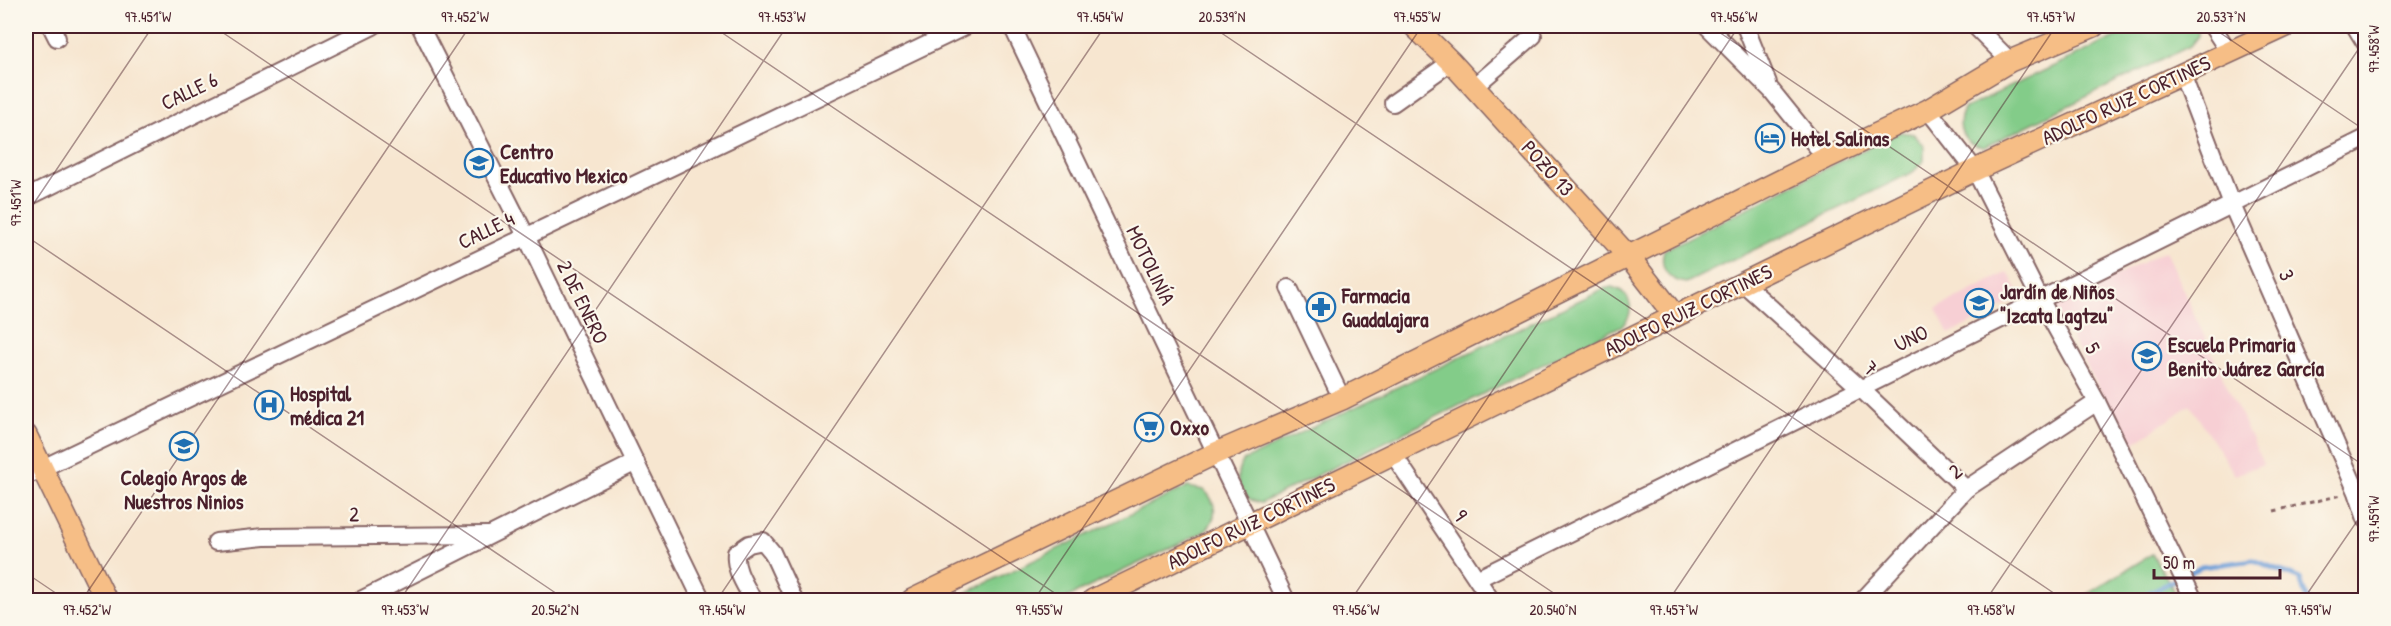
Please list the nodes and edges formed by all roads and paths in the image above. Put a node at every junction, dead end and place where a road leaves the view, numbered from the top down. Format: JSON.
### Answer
{"nodes":[{"id":1,"x":373,"y":26,"type":"edge"},
{"id":2,"x":420,"y":26,"type":"edge"},
{"id":3,"x":966,"y":26,"type":"edge"},
{"id":4,"x":1012,"y":26,"type":"edge"},
{"id":5,"x":1414,"y":26,"type":"edge"},
{"id":6,"x":1707,"y":26,"type":"edge"},
{"id":7,"x":1745,"y":26,"type":"edge"},
{"id":8,"x":1975,"y":26,"type":"edge"},
{"id":9,"x":2094,"y":26,"type":"edge"},
{"id":10,"x":2212,"y":26,"type":"edge"},
{"id":11,"x":2286,"y":26,"type":"edge"},
{"id":12,"x":2355,"y":26,"type":"edge"},
{"id":13,"x":1533,"y":36,"type":"dead end"},
{"id":14,"x":2366,"y":44,"type":"edge"},
{"id":15,"x":2229,"y":52,"type":"junction"},
{"id":16,"x":2010,"y":61,"type":"junction"},
{"id":17,"x":1450,"y":62,"type":"junction"},
{"id":18,"x":2182,"y":74,"type":"junction"},
{"id":19,"x":1474,"y":87,"type":"junction"},
{"id":20,"x":1771,"y":90,"type":"junction"},
{"id":21,"x":1394,"y":103,"type":"dead end"},
{"id":22,"x":1928,"y":110,"type":"junction"},
{"id":23,"x":2366,"y":138,"type":"edge"},
{"id":24,"x":1826,"y":158,"type":"junction"},
{"id":25,"x":1975,"y":170,"type":"junction"},
{"id":26,"x":26,"y":198,"type":"edge"},
{"id":27,"x":2232,"y":205,"type":"junction"},
{"id":28,"x":526,"y":236,"type":"junction"},
{"id":29,"x":1629,"y":257,"type":"junction"},
{"id":30,"x":1743,"y":283,"type":"junction"},
{"id":31,"x":1289,"y":288,"type":"dead end"},
{"id":32,"x":2040,"y":299,"type":"junction"},
{"id":33,"x":1675,"y":316,"type":"junction"},
{"id":34,"x":1860,"y":388,"type":"junction"},
{"id":35,"x":1342,"y":399,"type":"junction"},
{"id":36,"x":2097,"y":402,"type":"junction"},
{"id":37,"x":26,"y":435,"type":"edge"},
{"id":38,"x":1216,"y":453,"type":"junction"},
{"id":39,"x":1393,"y":454,"type":"junction"},
{"id":40,"x":636,"y":462,"type":"junction"},
{"id":41,"x":34,"y":472,"type":"edge"},
{"id":42,"x":1966,"y":489,"type":"junction"},
{"id":43,"x":2361,"y":491,"type":"edge"},
{"id":44,"x":2274,"y":511,"type":"dead end"},
{"id":45,"x":2366,"y":519,"type":"edge"},
{"id":46,"x":1250,"y":524,"type":"junction"},
{"id":47,"x":492,"y":535,"type":"junction"},
{"id":48,"x":216,"y":542,"type":"dead end"},
{"id":49,"x":1477,"y":579,"type":"junction"},
{"id":50,"x":106,"y":600,"type":"edge"},
{"id":51,"x":361,"y":600,"type":"edge"},
{"id":52,"x":702,"y":600,"type":"edge"},
{"id":53,"x":753,"y":600,"type":"edge"},
{"id":54,"x":794,"y":600,"type":"edge"},
{"id":55,"x":912,"y":600,"type":"edge"},
{"id":56,"x":1093,"y":600,"type":"edge"},
{"id":57,"x":1286,"y":600,"type":"edge"},
{"id":58,"x":1491,"y":600,"type":"edge"},
{"id":59,"x":1863,"y":600,"type":"edge"},
{"id":60,"x":2194,"y":600,"type":"edge"}],
"edges":[{"from":1,"to":26,"type":"street","name":"CALLE 6"},
{"from":2,"to":28,"type":"street","name":"2 DE ENERO"},
{"from":3,"to":28,"type":"street","name":"CALLE 4"},
{"from":4,"to":38,"type":"street","name":"MOTOLINÍA"},
{"from":5,"to":17,"type":"main road","name":"POZO 13"},
{"from":6,"to":20,"type":"street"},
{"from":7,"to":20,"type":"street"},
{"from":8,"to":16,"type":"street"},
{"from":9,"to":16,"type":"main road"},
{"from":10,"to":15,"type":"street"},
{"from":11,"to":15,"type":"main road","name":"ADOLFO RUIZ CORTINES"},
{"from":12,"to":14,"type":"street"},
{"from":13,"to":19,"type":"street"},
{"from":15,"to":18,"type":"main road","name":"ADOLFO RUIZ CORTINES"},
{"from":16,"to":22,"type":"main road"},
{"from":17,"to":19,"type":"main road","name":"POZO 13"},
{"from":17,"to":21,"type":"street"},
{"from":18,"to":25,"type":"main road","name":"ADOLFO RUIZ CORTINES"},
{"from":18,"to":27,"type":"street","name":"3"},
{"from":19,"to":29,"type":"main road","name":"POZO 13"},
{"from":20,"to":24,"type":"street"},
{"from":22,"to":24,"type":"main road"},
{"from":22,"to":25,"type":"street","name":"5"},
{"from":23,"to":27,"type":"street","name":"UNO"},
{"from":24,"to":29,"type":"main road"},
{"from":25,"to":30,"type":"main road","name":"ADOLFO RUIZ CORTINES"},
{"from":25,"to":32,"type":"street","name":"5"},
{"from":27,"to":32,"type":"street","name":"UNO"},
{"from":27,"to":43,"type":"street","name":"3"},
{"from":28,"to":40,"type":"street","name":"2 DE ENERO"},
{"from":28,"to":41,"type":"street","name":"CALLE 4"},
{"from":29,"to":33,"type":"main road","name":"POZO 13"},
{"from":29,"to":35,"type":"main road"},
{"from":30,"to":33,"type":"main road","name":"ADOLFO RUIZ CORTINES"},
{"from":30,"to":34,"type":"street","name":"7"},
{"from":31,"to":35,"type":"street"},
{"from":32,"to":34,"type":"street","name":"UNO"},
{"from":32,"to":36,"type":"street","name":"5"},
{"from":33,"to":39,"type":"main road","name":"ADOLFO RUIZ CORTINES"},
{"from":34,"to":42,"type":"street","name":"7"},
{"from":34,"to":49,"type":"street","name":"UNO"},
{"from":35,"to":38,"type":"main road"},
{"from":36,"to":42,"type":"street","name":"2"},
{"from":36,"to":60,"type":"street","name":"5"},
{"from":37,"to":41,"type":"main road"},
{"from":38,"to":46,"type":"street","name":"MOTOLINÍA"},
{"from":38,"to":55,"type":"main road"},
{"from":39,"to":46,"type":"main road","name":"ADOLFO RUIZ CORTINES"},
{"from":39,"to":49,"type":"street","name":"9"},
{"from":40,"to":47,"type":"street","name":"2"},
{"from":40,"to":52,"type":"street","name":"2 DE ENERO"},
{"from":41,"to":50,"type":"main road"},
{"from":42,"to":59,"type":"street","name":"2"},
{"from":43,"to":44,"type":"path"},
{"from":43,"to":45,"type":"street","name":"3"},
{"from":46,"to":56,"type":"main road","name":"ADOLFO RUIZ CORTINES"},
{"from":46,"to":57,"type":"street","name":"MOTOLINÍA"},
{"from":47,"to":48,"type":"street","name":"2"},
{"from":47,"to":51,"type":"street","name":"2"},
{"from":49,"to":58,"type":"street","name":"9"},
{"from":53,"to":54,"type":"street"}]}
